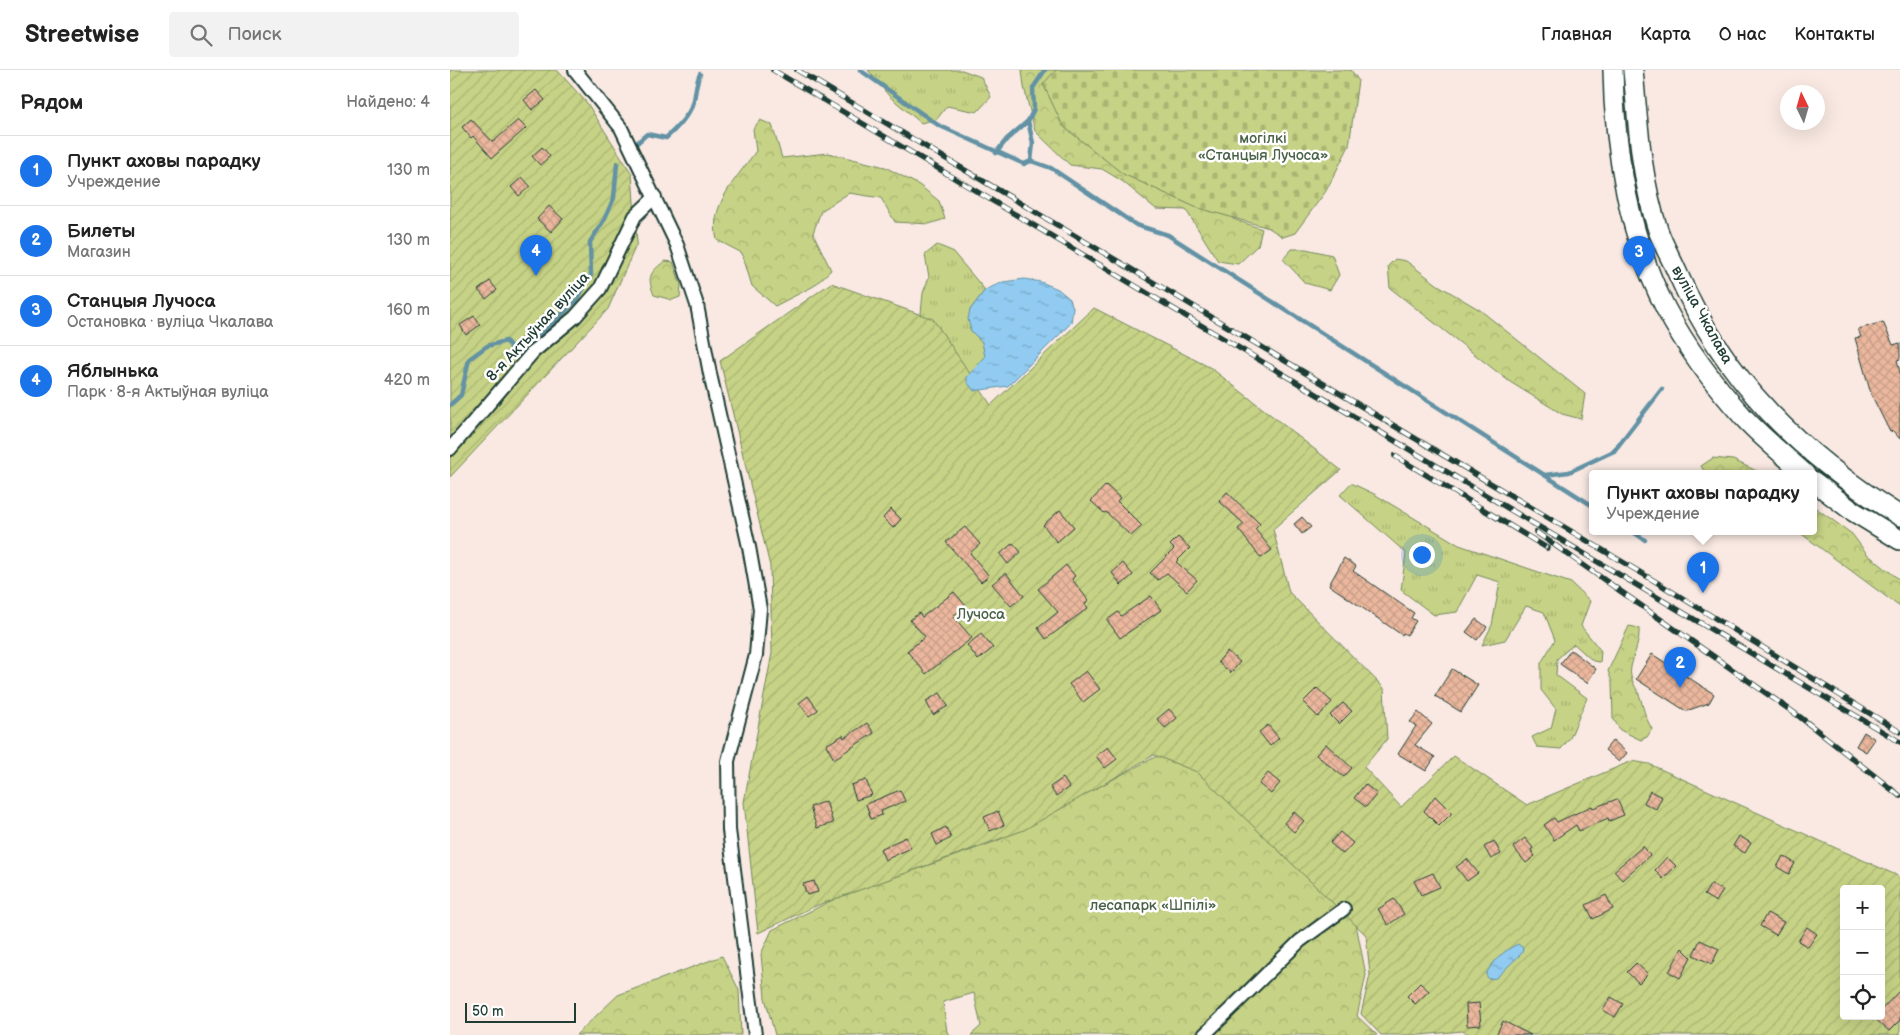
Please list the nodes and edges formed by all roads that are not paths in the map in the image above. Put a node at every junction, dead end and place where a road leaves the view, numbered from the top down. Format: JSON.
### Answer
{"nodes":[{"id":1,"x":575,"y":70,"type":"edge"},
{"id":2,"x":1613,"y":70,"type":"edge"},
{"id":3,"x":1633,"y":70,"type":"edge"},
{"id":4,"x":655,"y":197,"type":"junction"},
{"id":5,"x":1764,"y":406,"type":"junction"},
{"id":6,"x":1746,"y":420,"type":"junction"},
{"id":7,"x":450,"y":449,"type":"edge"},
{"id":8,"x":1800,"y":470,"type":"edge"},
{"id":9,"x":1817,"y":484,"type":"edge"},
{"id":10,"x":1900,"y":516,"type":"edge"},
{"id":11,"x":1900,"y":540,"type":"edge"},
{"id":12,"x":1344,"y":909,"type":"dead end"},
{"id":13,"x":754,"y":1035,"type":"edge"},
{"id":14,"x":1204,"y":1035,"type":"edge"}],
"edges":[{"from":1,"to":4,"type":"street"},
{"from":2,"to":6,"type":"main road","name":"вуліца Чкалава"},
{"from":3,"to":5,"type":"main road","name":"вуліца Чкалава"},
{"from":4,"to":7,"type":"street","name":"8-я Актыўная вуліца"},
{"from":4,"to":13,"type":"street"},
{"from":5,"to":6,"type":"street"},
{"from":5,"to":10,"type":"main road","name":"вуліца Чкалава"},
{"from":6,"to":8,"type":"main road","name":"вуліца Чкалава"},
{"from":9,"to":11,"type":"main road"},
{"from":12,"to":14,"type":"street"}]}
